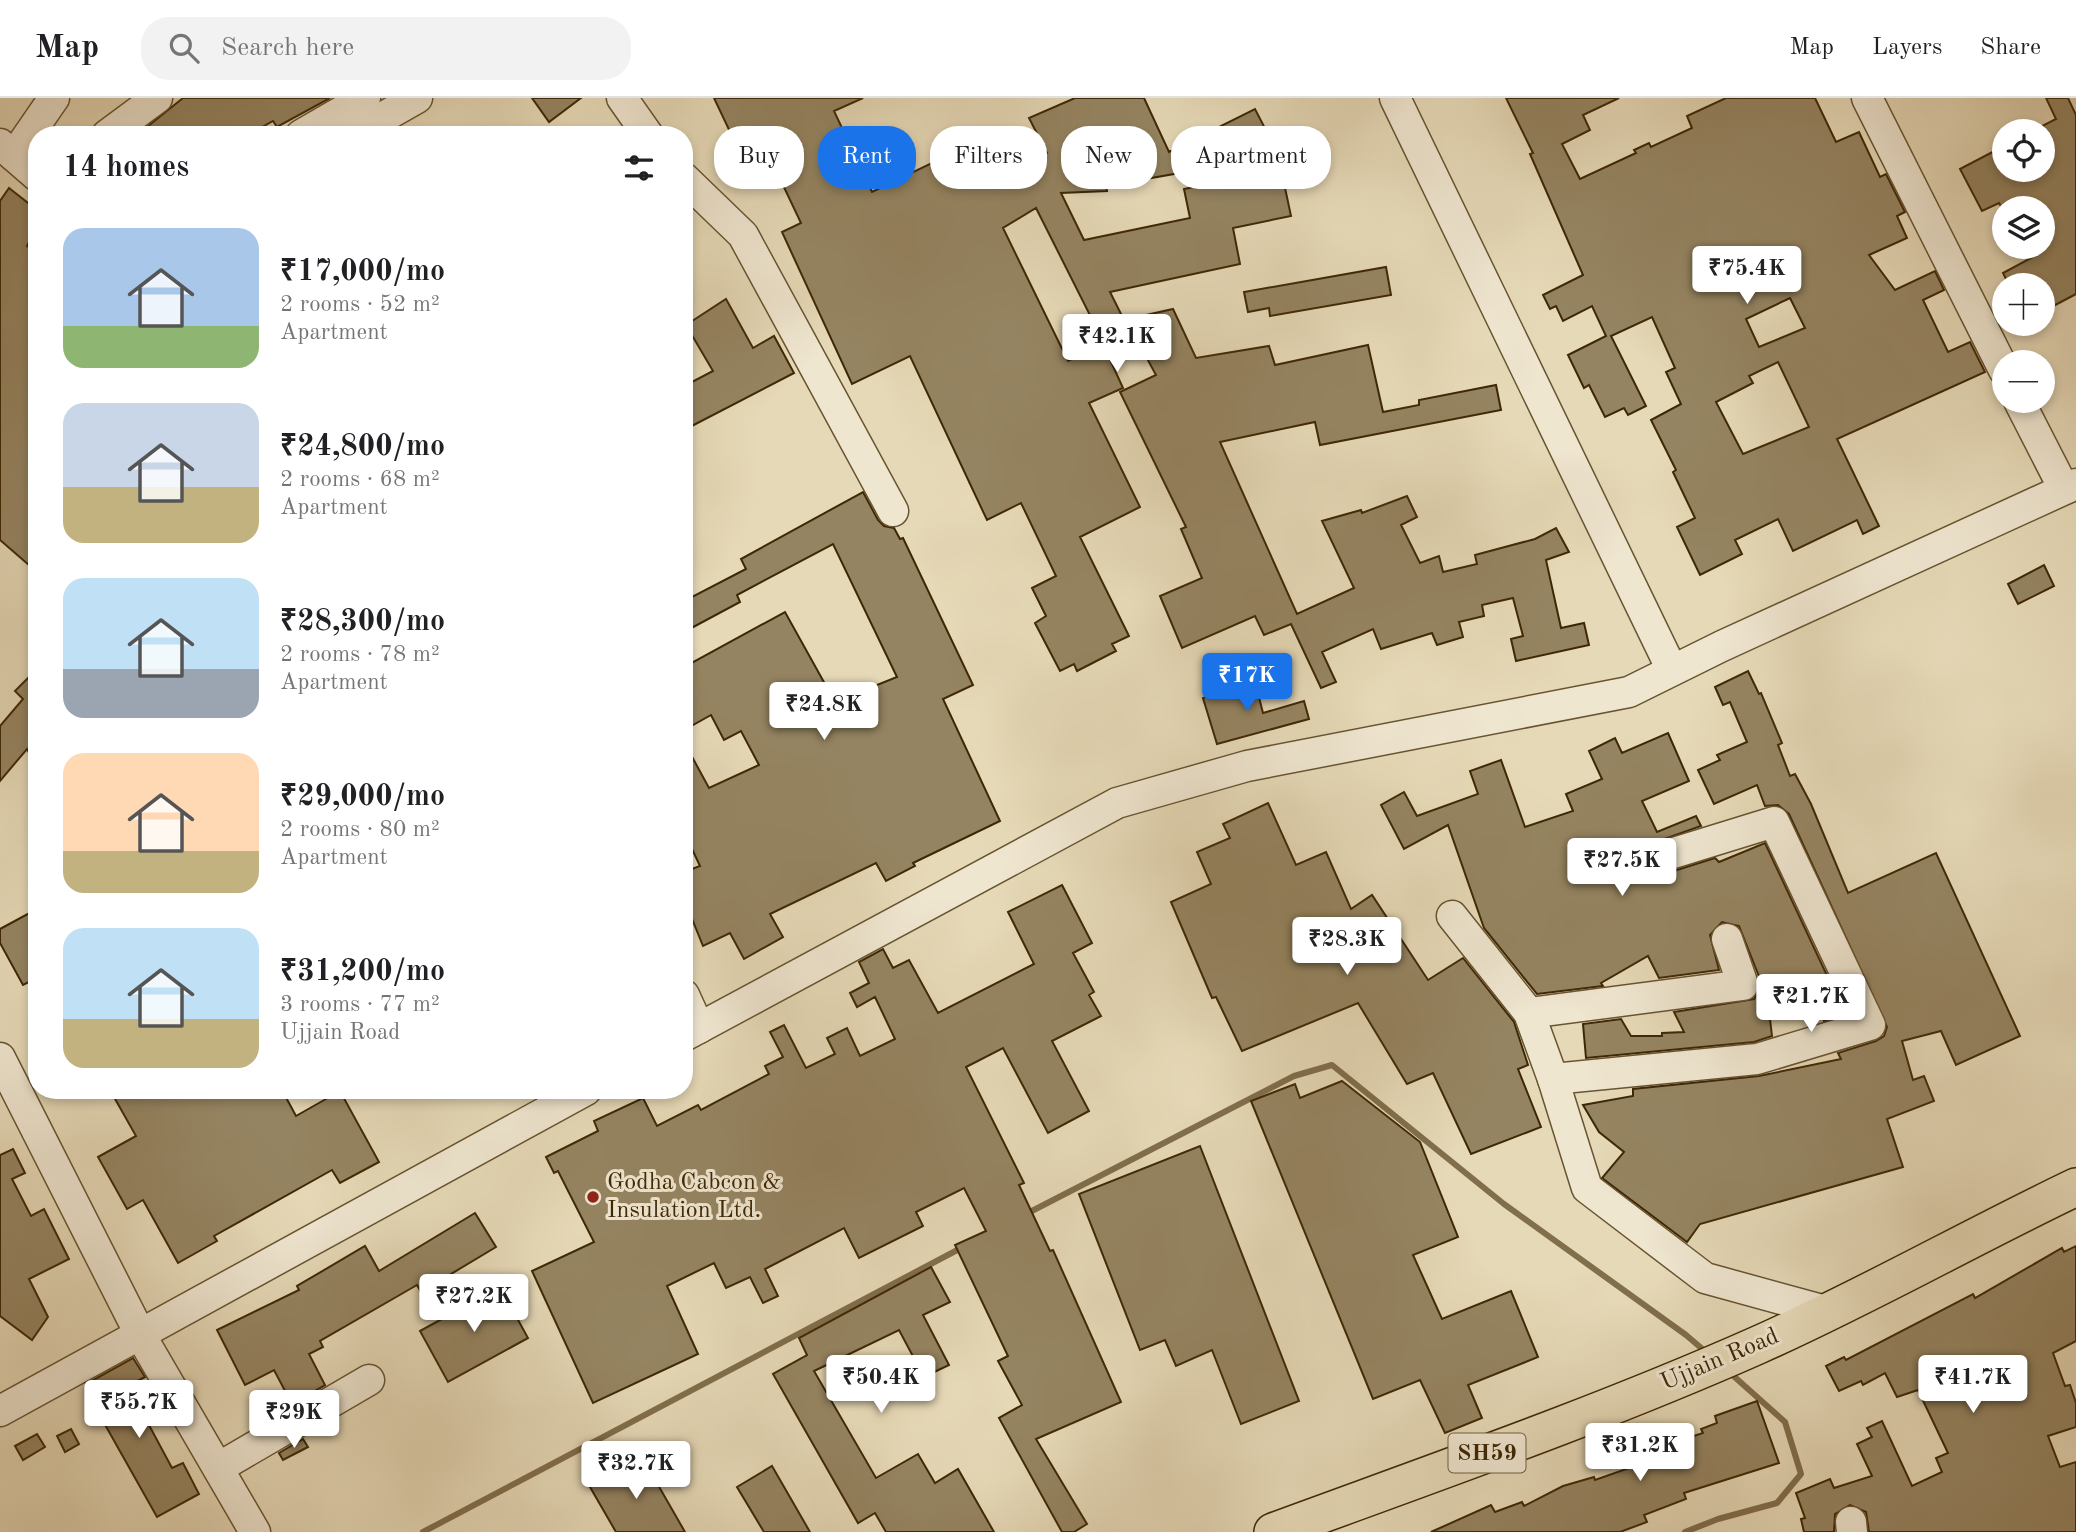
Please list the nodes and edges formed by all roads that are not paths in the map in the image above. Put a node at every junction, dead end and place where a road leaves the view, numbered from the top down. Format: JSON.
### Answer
{"nodes":[{"id":1,"x":54,"y":98,"type":"edge"},
{"id":2,"x":157,"y":98,"type":"edge"},
{"id":3,"x":365,"y":98,"type":"edge"},
{"id":4,"x":416,"y":98,"type":"edge"},
{"id":5,"x":622,"y":98,"type":"edge"},
{"id":6,"x":1395,"y":98,"type":"edge"},
{"id":7,"x":1867,"y":98,"type":"edge"},
{"id":8,"x":29,"y":126,"type":"edge"},
{"id":9,"x":119,"y":126,"type":"edge"},
{"id":10,"x":317,"y":126,"type":"edge"},
{"id":11,"x":368,"y":126,"type":"edge"},
{"id":12,"x":642,"y":126,"type":"edge"},
{"id":13,"x":28,"y":127,"type":"edge"},
{"id":14,"x":7,"y":150,"type":"edge"},
{"id":15,"x":28,"y":168,"type":"edge"},
{"id":16,"x":693,"y":187,"type":"edge"},
{"id":17,"x":1994,"y":350,"type":"edge"},
{"id":18,"x":2026,"y":413,"type":"edge"},
{"id":19,"x":2070,"y":486,"type":"edge"},
{"id":20,"x":893,"y":511,"type":"dead end"},
{"id":21,"x":1672,"y":670,"type":"junction"},
{"id":22,"x":1654,"y":859,"type":"dead end"},
{"id":23,"x":1452,"y":916,"type":"dead end"},
{"id":24,"x":1727,"y":939,"type":"dead end"},
{"id":25,"x":1529,"y":1013,"type":"junction"},
{"id":26,"x":693,"y":1031,"type":"edge"},
{"id":27,"x":0,"y":1058,"type":"edge"},
{"id":28,"x":1553,"y":1079,"type":"junction"},
{"id":29,"x":570,"y":1099,"type":"edge"},
{"id":30,"x":2076,"y":1187,"type":"edge"},
{"id":31,"x":2076,"y":1207,"type":"edge"},
{"id":32,"x":1822,"y":1313,"type":"junction"},
{"id":33,"x":141,"y":1336,"type":"junction"},
{"id":34,"x":1767,"y":1354,"type":"junction"},
{"id":35,"x":369,"y":1380,"type":"dead end"},
{"id":36,"x":1703,"y":1382,"type":"junction"},
{"id":37,"x":0,"y":1411,"type":"edge"},
{"id":38,"x":218,"y":1468,"type":"junction"},
{"id":39,"x":255,"y":1532,"type":"edge"},
{"id":40,"x":1273,"y":1532,"type":"edge"},
{"id":41,"x":1344,"y":1532,"type":"edge"}],
"edges":[{"from":1,"to":8,"type":"street"},
{"from":2,"to":9,"type":"street"},
{"from":3,"to":10,"type":"street"},
{"from":4,"to":11,"type":"street"},
{"from":5,"to":12,"type":"street"},
{"from":6,"to":21,"type":"street"},
{"from":7,"to":17,"type":"street"},
{"from":13,"to":14,"type":"street"},
{"from":14,"to":15,"type":"street"},
{"from":16,"to":20,"type":"street"},
{"from":18,"to":19,"type":"street"},
{"from":19,"to":21,"type":"street"},
{"from":21,"to":26,"type":"street"},
{"from":22,"to":28,"type":"street"},
{"from":23,"to":25,"type":"street"},
{"from":24,"to":25,"type":"street"},
{"from":25,"to":28,"type":"street"},
{"from":27,"to":33,"type":"street"},
{"from":28,"to":32,"type":"street"},
{"from":29,"to":33,"type":"street"},
{"from":30,"to":32,"type":"main road","name":"Ujjain Road","number":"SH59"},
{"from":31,"to":34,"type":"main road","name":"Ujjain Road","number":"SH59"},
{"from":32,"to":34,"type":"main road","name":"Ujjain Road","number":"SH59"},
{"from":33,"to":37,"type":"street"},
{"from":33,"to":38,"type":"street"},
{"from":34,"to":36,"type":"main road","name":"Ujjain Road","number":"SH59"},
{"from":35,"to":38,"type":"street"},
{"from":36,"to":40,"type":"main road","name":"Ujjain Road","number":"SH59"},
{"from":36,"to":41,"type":"main road","name":"Ujjain Road","number":"SH59"},
{"from":38,"to":39,"type":"street"}]}
